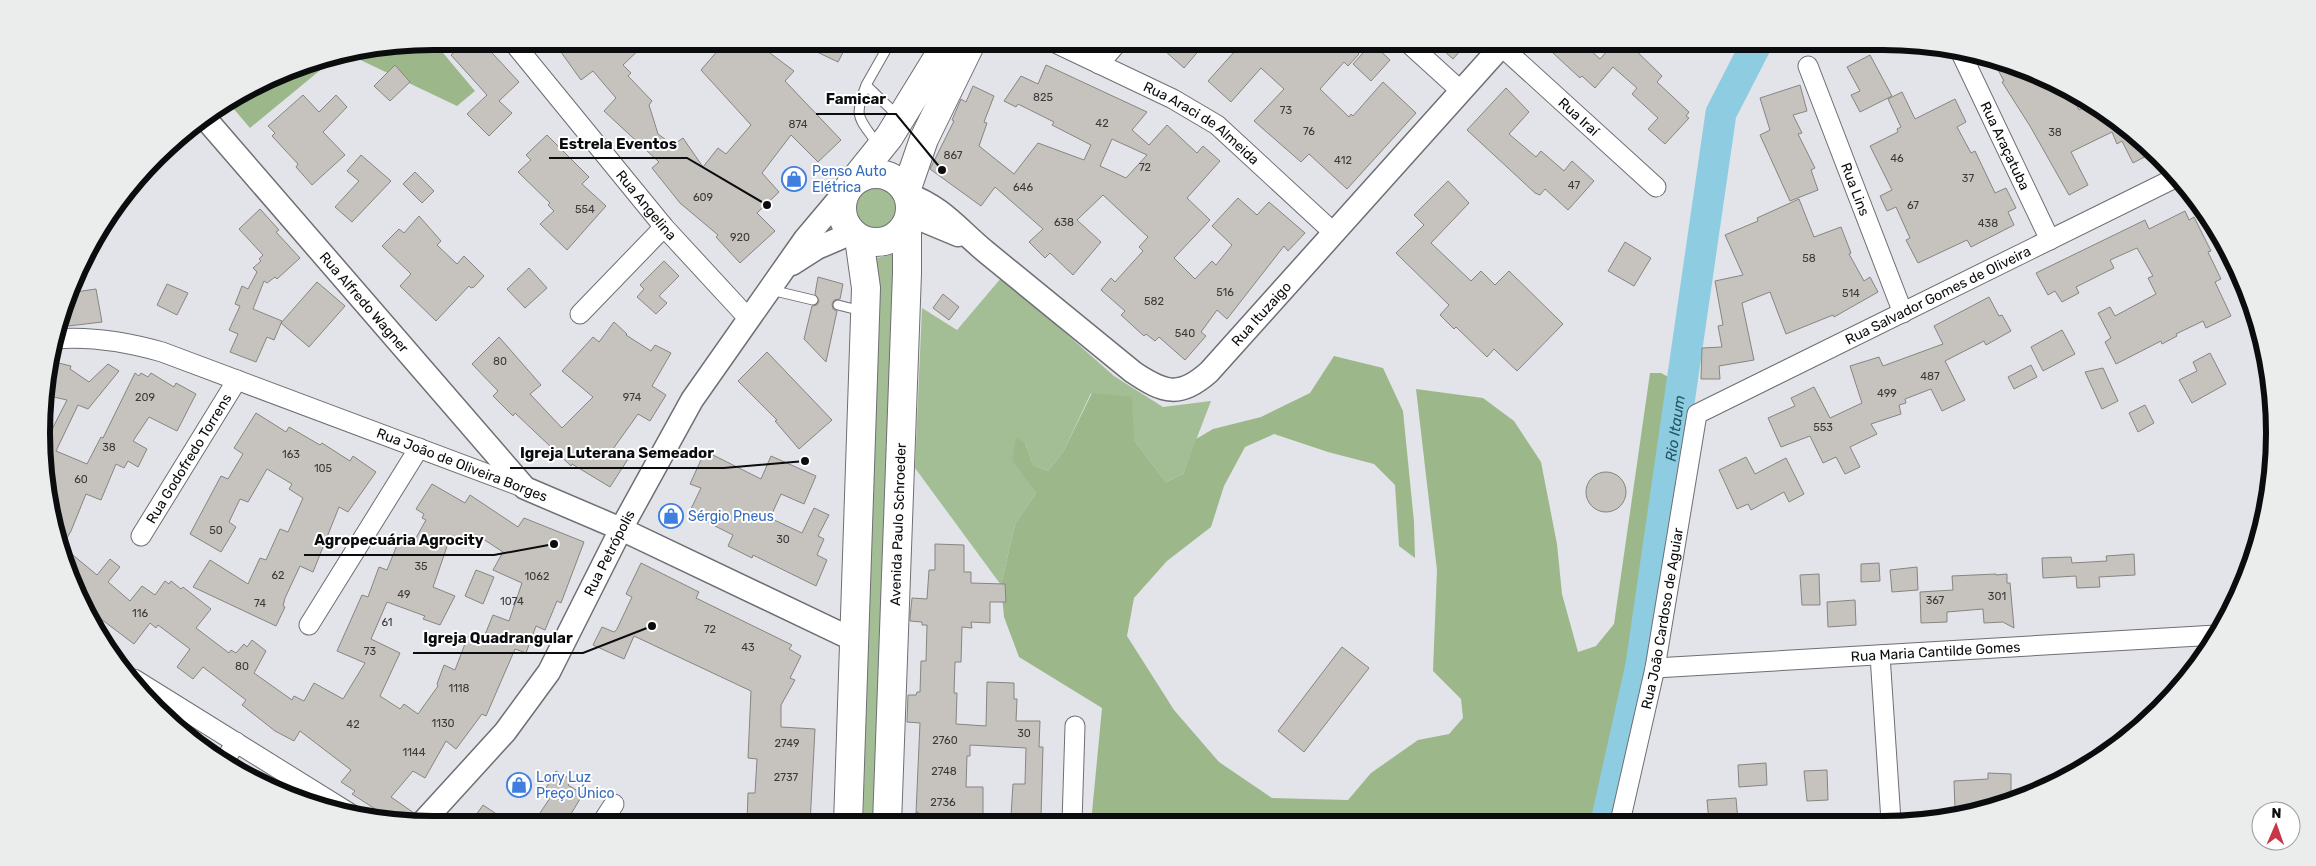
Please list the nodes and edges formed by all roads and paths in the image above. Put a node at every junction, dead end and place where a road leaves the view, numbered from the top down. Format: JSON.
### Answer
{"nodes":[{"id":1,"x":519,"y":50,"type":"edge"},
{"id":2,"x":886,"y":50,"type":"edge"},
{"id":3,"x":942,"y":50,"type":"edge"},
{"id":4,"x":968,"y":50,"type":"edge"},
{"id":5,"x":1070,"y":50,"type":"edge"},
{"id":6,"x":1111,"y":50,"type":"edge"},
{"id":7,"x":1416,"y":50,"type":"edge"},
{"id":8,"x":1498,"y":50,"type":"edge"},
{"id":9,"x":1509,"y":50,"type":"edge"},
{"id":10,"x":1964,"y":58,"type":"edge"},
{"id":11,"x":1099,"y":64,"type":"junction"},
{"id":12,"x":1808,"y":66,"type":"dead end"},
{"id":13,"x":866,"y":85,"type":"junction"},
{"id":14,"x":1461,"y":91,"type":"junction"},
{"id":15,"x":900,"y":118,"type":"junction"},
{"id":16,"x":209,"y":123,"type":"edge"},
{"id":17,"x":880,"y":148,"type":"junction"},
{"id":18,"x":2171,"y":180,"type":"edge"},
{"id":19,"x":850,"y":185,"type":"junction"},
{"id":20,"x":1656,"y":187,"type":"dead end"},
{"id":21,"x":907,"y":206,"type":"junction"},
{"id":22,"x":664,"y":227,"type":"junction"},
{"id":23,"x":1334,"y":233,"type":"junction"},
{"id":24,"x":856,"y":236,"type":"junction"},
{"id":25,"x":2050,"y":240,"type":"junction"},
{"id":26,"x":782,"y":270,"type":"junction"},
{"id":27,"x":768,"y":290,"type":"junction"},
{"id":28,"x":813,"y":300,"type":"dead end"},
{"id":29,"x":838,"y":306,"type":"dead end"},
{"id":30,"x":865,"y":312,"type":"junction"},
{"id":31,"x":1903,"y":313,"type":"junction"},
{"id":32,"x":580,"y":314,"type":"dead end"},
{"id":33,"x":748,"y":318,"type":"junction"},
{"id":34,"x":62,"y":339,"type":"edge"},
{"id":35,"x":237,"y":380,"type":"junction"},
{"id":36,"x":1697,"y":414,"type":"joint"},
{"id":37,"x":419,"y":448,"type":"junction"},
{"id":38,"x":525,"y":488,"type":"junction"},
{"id":39,"x":621,"y":529,"type":"junction"},
{"id":40,"x":141,"y":536,"type":"dead end"},
{"id":41,"x":310,"y":625,"type":"dead end"},
{"id":42,"x":2208,"y":635,"type":"edge"},
{"id":43,"x":854,"y":640,"type":"junction"},
{"id":44,"x":1880,"y":655,"type":"junction"},
{"id":45,"x":1655,"y":668,"type":"junction"},
{"id":46,"x":145,"y":686,"type":"edge"},
{"id":47,"x":1075,"y":726,"type":"dead end"},
{"id":48,"x":236,"y":742,"type":"junction"},
{"id":49,"x":228,"y":756,"type":"edge"},
{"id":50,"x":333,"y":803,"type":"edge"},
{"id":51,"x":614,"y":804,"type":"dead end"},
{"id":52,"x":429,"y":816,"type":"edge"},
{"id":53,"x":606,"y":816,"type":"edge"},
{"id":54,"x":848,"y":816,"type":"edge"},
{"id":55,"x":887,"y":816,"type":"edge"},
{"id":56,"x":1072,"y":816,"type":"edge"},
{"id":57,"x":1621,"y":816,"type":"edge"},
{"id":58,"x":1891,"y":816,"type":"edge"}],
"edges":[{"from":1,"to":22,"type":"street","name":"Rua Angelina"},
{"from":2,"to":13,"type":"lane"},
{"from":3,"to":15,"type":"main road","name":"Rua Petrópolis"},
{"from":4,"to":21,"type":"main road"},
{"from":5,"to":11,"type":"street","name":"Rua Araci de Almeida"},
{"from":6,"to":11,"type":"street"},
{"from":7,"to":14,"type":"street"},
{"from":8,"to":14,"type":"street","name":"Rua Ituzaigo"},
{"from":9,"to":20,"type":"street","name":"Rua Iraí"},
{"from":10,"to":25,"type":"street","name":"Rua Araçatuba"},
{"from":11,"to":23,"type":"street","name":"Rua Araci de Almeida"},
{"from":12,"to":31,"type":"street","name":"Rua Lins"},
{"from":13,"to":15,"type":"lane"},
{"from":13,"to":17,"type":"lane"},
{"from":14,"to":23,"type":"street","name":"Rua Ituzaigo"},
{"from":15,"to":17,"type":"main road","name":"Rua Petrópolis"},
{"from":16,"to":38,"type":"street","name":"Rua Alfredo Wagner"},
{"from":17,"to":19,"type":"main road","name":"Rua Petrópolis"},
{"from":18,"to":25,"type":"street","name":"Rua Salvador Gomes de Oliveira"},
{"from":19,"to":21,"type":"main road"},
{"from":19,"to":24,"type":"main road"},
{"from":19,"to":26,"type":"street","name":"Rua Petrópolis"},
{"from":21,"to":23,"type":"street","name":"Rua Ituzaigo"},
{"from":21,"to":24,"type":"main road"},
{"from":21,"to":55,"type":"main road","name":"Avenida Paulo Schroeder"},
{"from":22,"to":32,"type":"street"},
{"from":22,"to":33,"type":"street","name":"Rua Angelina"},
{"from":24,"to":26,"type":"street","name":"Rua Petrópolis"},
{"from":24,"to":30,"type":"main road"},
{"from":25,"to":31,"type":"street","name":"Rua Salvador Gomes de Oliveira"},
{"from":26,"to":27,"type":"street","name":"Rua Petrópolis"},
{"from":27,"to":28,"type":"lane"},
{"from":27,"to":33,"type":"street","name":"Rua Petrópolis"},
{"from":29,"to":30,"type":"lane"},
{"from":30,"to":43,"type":"main road"},
{"from":31,"to":36,"type":"street","name":"Rua Salvador Gomes de Oliveira"},
{"from":33,"to":39,"type":"street","name":"Rua Petrópolis"},
{"from":34,"to":35,"type":"street","name":"Rua João de Oliveira Borges"},
{"from":35,"to":37,"type":"street","name":"Rua João de Oliveira Borges"},
{"from":35,"to":40,"type":"street","name":"Rua Godofredo Torrens"},
{"from":36,"to":45,"type":"street","name":"Rua João Cardoso de Aguiar"},
{"from":37,"to":38,"type":"street","name":"Rua João de Oliveira Borges"},
{"from":37,"to":41,"type":"street"},
{"from":38,"to":39,"type":"street","name":"Rua João de Oliveira Borges"},
{"from":39,"to":43,"type":"street","name":"Rua João de Oliveira Borges"},
{"from":39,"to":52,"type":"street","name":"Rua Petrópolis"},
{"from":42,"to":44,"type":"street","name":"Rua Maria Cantilde Gomes"},
{"from":43,"to":54,"type":"main road"},
{"from":44,"to":45,"type":"street","name":"Rua Maria Cantilde Gomes"},
{"from":44,"to":58,"type":"street"},
{"from":45,"to":57,"type":"street","name":"Rua João Cardoso de Aguiar"},
{"from":46,"to":48,"type":"street"},
{"from":47,"to":56,"type":"street"},
{"from":48,"to":49,"type":"street"},
{"from":48,"to":50,"type":"street"},
{"from":51,"to":53,"type":"street"}]}
